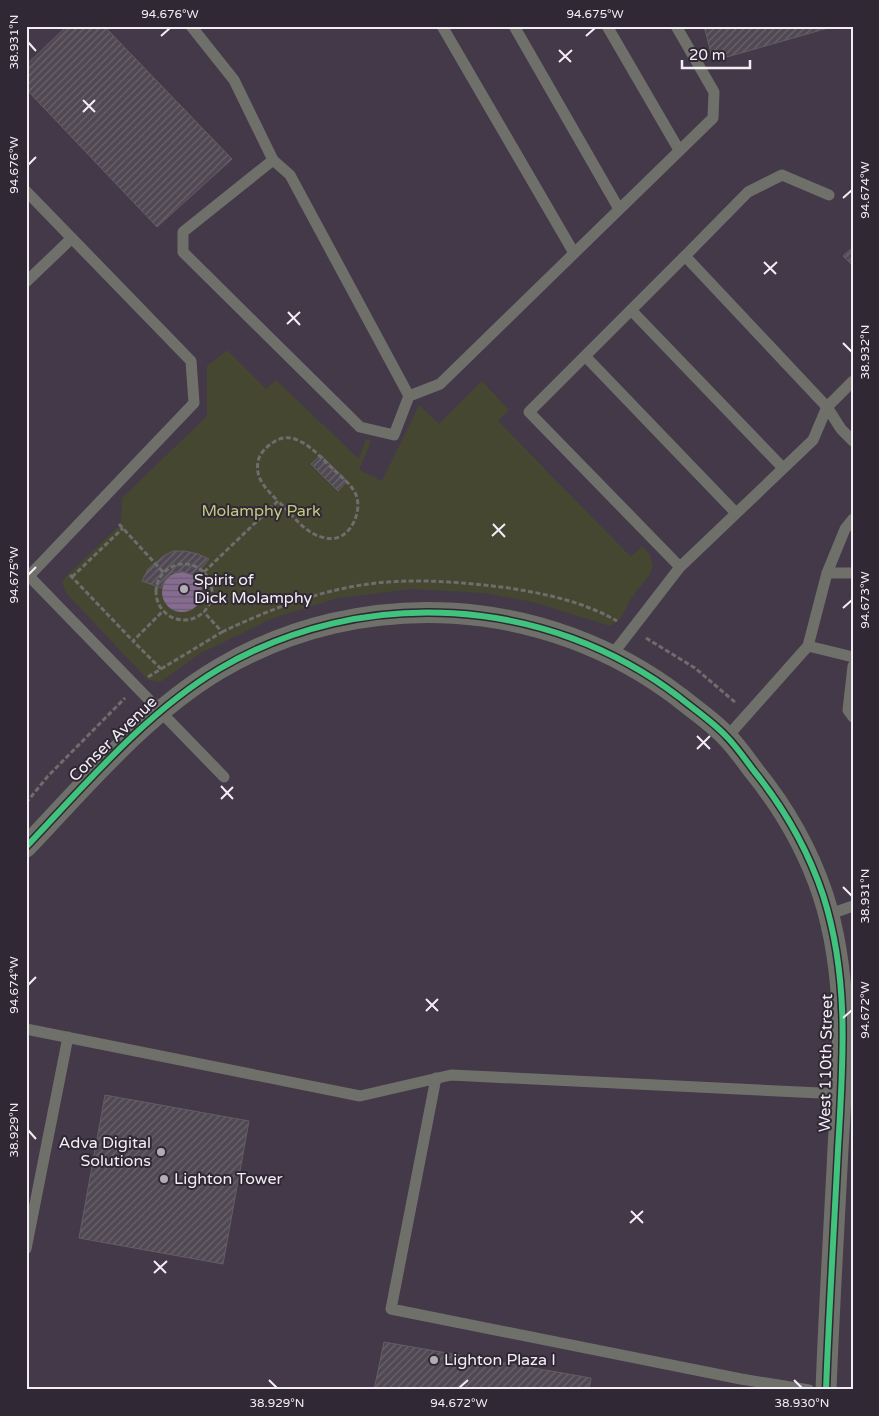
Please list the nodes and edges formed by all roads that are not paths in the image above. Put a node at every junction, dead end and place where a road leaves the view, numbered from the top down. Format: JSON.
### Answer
{"nodes":[{"id":1,"x":191,"y":26,"type":"edge"},
{"id":2,"x":442,"y":26,"type":"edge"},
{"id":3,"x":514,"y":26,"type":"edge"},
{"id":4,"x":607,"y":26,"type":"edge"},
{"id":5,"x":676,"y":26,"type":"edge"},
{"id":6,"x":679,"y":150,"type":"junction"},
{"id":7,"x":272,"y":160,"type":"junction"},
{"id":8,"x":26,"y":191,"type":"edge"},
{"id":9,"x":829,"y":195,"type":"dead end"},
{"id":10,"x":620,"y":209,"type":"junction"},
{"id":11,"x":72,"y":238,"type":"junction"},
{"id":12,"x":574,"y":253,"type":"junction"},
{"id":13,"x":685,"y":256,"type":"junction"},
{"id":14,"x":26,"y":282,"type":"edge"},
{"id":15,"x":631,"y":310,"type":"junction"},
{"id":16,"x":585,"y":356,"type":"junction"},
{"id":17,"x":853,"y":380,"type":"edge"},
{"id":18,"x":409,"y":396,"type":"junction"},
{"id":19,"x":827,"y":407,"type":"junction"},
{"id":20,"x":853,"y":441,"type":"edge"},
{"id":21,"x":783,"y":468,"type":"junction"},
{"id":22,"x":736,"y":513,"type":"junction"},
{"id":23,"x":853,"y":519,"type":"edge"},
{"id":24,"x":680,"y":567,"type":"junction"},
{"id":25,"x":827,"y":573,"type":"junction"},
{"id":26,"x":853,"y":574,"type":"edge"},
{"id":27,"x":27,"y":575,"type":"edge"},
{"id":28,"x":808,"y":646,"type":"junction"},
{"id":29,"x":612,"y":655,"type":"junction"},
{"id":30,"x":853,"y":657,"type":"edge"},
{"id":31,"x":853,"y":666,"type":"edge"},
{"id":32,"x":160,"y":712,"type":"junction"},
{"id":33,"x":853,"y":716,"type":"edge"},
{"id":34,"x":727,"y":737,"type":"junction"},
{"id":35,"x":224,"y":777,"type":"dead end"},
{"id":36,"x":26,"y":847,"type":"edge"},
{"id":37,"x":853,"y":906,"type":"edge"},
{"id":38,"x":827,"y":915,"type":"junction"},
{"id":39,"x":26,"y":1029,"type":"edge"},
{"id":40,"x":68,"y":1037,"type":"junction"},
{"id":41,"x":436,"y":1078,"type":"junction"},
{"id":42,"x":841,"y":1094,"type":"junction"},
{"id":43,"x":26,"y":1250,"type":"edge"},
{"id":44,"x":740,"y":1384,"type":"edge"},
{"id":45,"x":809,"y":1390,"type":"edge"},
{"id":46,"x":826,"y":1390,"type":"edge"}],
"edges":[{"from":1,"to":7,"type":"lane"},
{"from":2,"to":12,"type":"lane"},
{"from":3,"to":10,"type":"lane"},
{"from":4,"to":6,"type":"lane"},
{"from":5,"to":6,"type":"lane"},
{"from":6,"to":10,"type":"lane"},
{"from":7,"to":18,"type":"lane"},
{"from":7,"to":18,"type":"lane"},
{"from":8,"to":11,"type":"lane"},
{"from":9,"to":13,"type":"lane"},
{"from":10,"to":12,"type":"lane"},
{"from":11,"to":14,"type":"lane"},
{"from":11,"to":27,"type":"lane"},
{"from":12,"to":18,"type":"lane"},
{"from":13,"to":15,"type":"lane"},
{"from":13,"to":19,"type":"lane"},
{"from":15,"to":16,"type":"lane"},
{"from":15,"to":21,"type":"lane"},
{"from":16,"to":22,"type":"lane"},
{"from":16,"to":24,"type":"lane"},
{"from":17,"to":19,"type":"lane"},
{"from":19,"to":20,"type":"lane"},
{"from":19,"to":21,"type":"lane"},
{"from":21,"to":22,"type":"lane"},
{"from":22,"to":24,"type":"lane"},
{"from":23,"to":25,"type":"lane"},
{"from":24,"to":29,"type":"lane"},
{"from":25,"to":26,"type":"lane"},
{"from":25,"to":28,"type":"lane"},
{"from":27,"to":32,"type":"lane"},
{"from":28,"to":30,"type":"lane"},
{"from":28,"to":34,"type":"lane"},
{"from":29,"to":32,"type":"street","name":"Conser Avenue"},
{"from":29,"to":34,"type":"street","name":"Conser Avenue"},
{"from":31,"to":33,"type":"lane"},
{"from":32,"to":35,"type":"lane"},
{"from":32,"to":36,"type":"street","name":"Conser Avenue"},
{"from":34,"to":38,"type":"street","name":"West 110th Street"},
{"from":37,"to":38,"type":"lane"},
{"from":38,"to":42,"type":"street","name":"West 110th Street"},
{"from":39,"to":40,"type":"lane"},
{"from":40,"to":41,"type":"lane"},
{"from":40,"to":43,"type":"lane"},
{"from":41,"to":42,"type":"lane"},
{"from":41,"to":44,"type":"lane"},
{"from":42,"to":46,"type":"street","name":"West 110th Street"},
{"from":44,"to":45,"type":"lane"}]}
